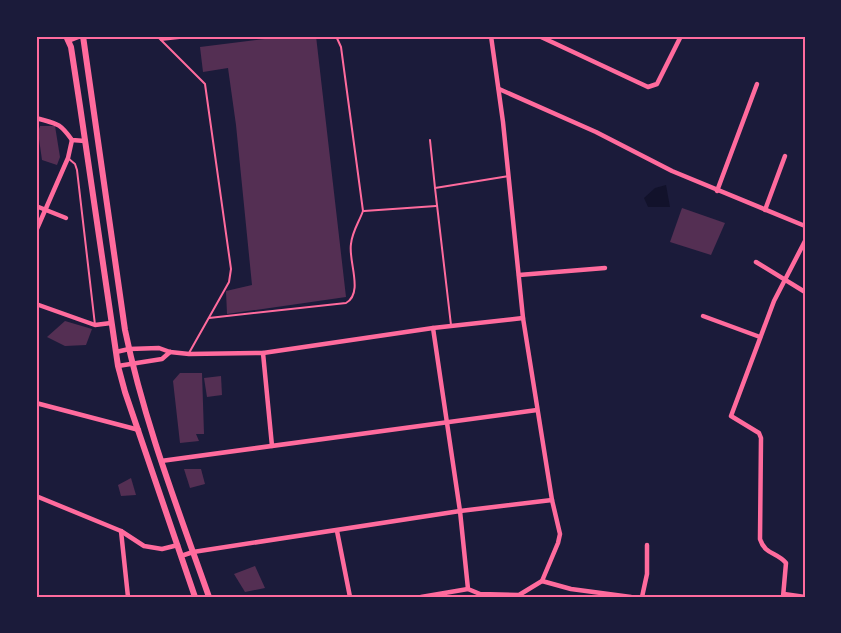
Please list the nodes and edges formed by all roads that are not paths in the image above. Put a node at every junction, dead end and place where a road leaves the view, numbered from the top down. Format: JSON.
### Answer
{"nodes":[{"id":1,"x":82,"y":36,"type":"edge"},
{"id":2,"x":157,"y":36,"type":"edge"},
{"id":3,"x":198,"y":36,"type":"edge"},
{"id":4,"x":336,"y":36,"type":"edge"},
{"id":5,"x":491,"y":36,"type":"edge"},
{"id":6,"x":539,"y":36,"type":"edge"},
{"id":7,"x":681,"y":36,"type":"edge"},
{"id":8,"x":67,"y":39,"type":"edge"},
{"id":9,"x":161,"y":40,"type":"junction"},
{"id":10,"x":757,"y":84,"type":"dead end"},
{"id":11,"x":499,"y":89,"type":"junction"},
{"id":12,"x":36,"y":118,"type":"edge"},
{"id":13,"x":98,"y":132,"type":"junction"},
{"id":14,"x":85,"y":138,"type":"junction"},
{"id":15,"x":72,"y":140,"type":"junction"},
{"id":16,"x":430,"y":140,"type":"dead end"},
{"id":17,"x":785,"y":156,"type":"dead end"},
{"id":18,"x":68,"y":158,"type":"junction"},
{"id":19,"x":509,"y":176,"type":"junction"},
{"id":20,"x":435,"y":188,"type":"junction"},
{"id":21,"x":717,"y":190,"type":"junction"},
{"id":22,"x":36,"y":206,"type":"edge"},
{"id":23,"x":436,"y":206,"type":"junction"},
{"id":24,"x":46,"y":210,"type":"junction"},
{"id":25,"x":765,"y":210,"type":"junction"},
{"id":26,"x":363,"y":211,"type":"junction"},
{"id":27,"x":66,"y":218,"type":"dead end"},
{"id":28,"x":805,"y":226,"type":"edge"},
{"id":29,"x":36,"y":231,"type":"edge"},
{"id":30,"x":805,"y":241,"type":"edge"},
{"id":31,"x":756,"y":262,"type":"dead end"},
{"id":32,"x":605,"y":268,"type":"dead end"},
{"id":33,"x":519,"y":275,"type":"junction"},
{"id":34,"x":785,"y":279,"type":"junction"},
{"id":35,"x":805,"y":292,"type":"edge"},
{"id":36,"x":36,"y":304,"type":"edge"},
{"id":37,"x":702,"y":316,"type":"dead end"},
{"id":38,"x":209,"y":318,"type":"junction"},
{"id":39,"x":523,"y":318,"type":"junction"},
{"id":40,"x":111,"y":323,"type":"junction"},
{"id":41,"x":96,"y":325,"type":"junction"},
{"id":42,"x":451,"y":326,"type":"junction"},
{"id":43,"x":433,"y":328,"type":"junction"},
{"id":44,"x":760,"y":337,"type":"junction"},
{"id":45,"x":129,"y":349,"type":"junction"},
{"id":46,"x":116,"y":352,"type":"junction"},
{"id":47,"x":170,"y":352,"type":"junction"},
{"id":48,"x":263,"y":353,"type":"junction"},
{"id":49,"x":189,"y":354,"type":"junction"},
{"id":50,"x":132,"y":363,"type":"junction"},
{"id":51,"x":118,"y":366,"type":"junction"},
{"id":52,"x":36,"y":403,"type":"edge"},
{"id":53,"x":537,"y":410,"type":"junction"},
{"id":54,"x":447,"y":422,"type":"junction"},
{"id":55,"x":139,"y":430,"type":"junction"},
{"id":56,"x":272,"y":446,"type":"junction"},
{"id":57,"x":161,"y":461,"type":"junction"},
{"id":58,"x":36,"y":496,"type":"edge"},
{"id":59,"x":552,"y":500,"type":"junction"},
{"id":60,"x":460,"y":511,"type":"junction"},
{"id":61,"x":337,"y":531,"type":"junction"},
{"id":62,"x":121,"y":532,"type":"junction"},
{"id":63,"x":647,"y":544,"type":"dead end"},
{"id":64,"x":178,"y":545,"type":"junction"},
{"id":65,"x":194,"y":552,"type":"junction"},
{"id":66,"x":181,"y":556,"type":"junction"},
{"id":67,"x":542,"y":581,"type":"junction"},
{"id":68,"x":468,"y":589,"type":"junction"},
{"id":69,"x":784,"y":595,"type":"edge"},
{"id":70,"x":519,"y":596,"type":"edge"},
{"id":71,"x":805,"y":596,"type":"edge"},
{"id":72,"x":128,"y":597,"type":"edge"},
{"id":73,"x":195,"y":597,"type":"edge"},
{"id":74,"x":209,"y":597,"type":"edge"},
{"id":75,"x":350,"y":597,"type":"edge"},
{"id":76,"x":421,"y":597,"type":"edge"},
{"id":77,"x":630,"y":597,"type":"edge"},
{"id":78,"x":642,"y":597,"type":"edge"}],
"edges":[{"from":1,"to":8,"type":"street"},
{"from":1,"to":13,"type":"main road"},
{"from":2,"to":9,"type":"lane"},
{"from":3,"to":9,"type":"lane"},
{"from":4,"to":26,"type":"lane"},
{"from":5,"to":11,"type":"street"},
{"from":6,"to":7,"type":"street"},
{"from":8,"to":14,"type":"main road"},
{"from":9,"to":38,"type":"lane"},
{"from":10,"to":21,"type":"street"},
{"from":11,"to":19,"type":"street"},
{"from":11,"to":21,"type":"street"},
{"from":12,"to":15,"type":"street"},
{"from":13,"to":14,"type":"main road"},
{"from":13,"to":45,"type":"main road"},
{"from":14,"to":15,"type":"street"},
{"from":14,"to":40,"type":"main road"},
{"from":15,"to":18,"type":"street"},
{"from":16,"to":20,"type":"lane"},
{"from":17,"to":25,"type":"street"},
{"from":18,"to":24,"type":"street"},
{"from":18,"to":41,"type":"lane"},
{"from":19,"to":20,"type":"lane"},
{"from":19,"to":33,"type":"street"},
{"from":20,"to":23,"type":"lane"},
{"from":21,"to":25,"type":"street"},
{"from":22,"to":24,"type":"street"},
{"from":23,"to":26,"type":"lane"},
{"from":23,"to":42,"type":"lane"},
{"from":24,"to":27,"type":"street"},
{"from":24,"to":29,"type":"street"},
{"from":25,"to":28,"type":"street"},
{"from":26,"to":38,"type":"lane"},
{"from":30,"to":34,"type":"street"},
{"from":31,"to":34,"type":"street"},
{"from":32,"to":33,"type":"street"},
{"from":33,"to":39,"type":"street"},
{"from":34,"to":35,"type":"street"},
{"from":34,"to":44,"type":"street"},
{"from":36,"to":41,"type":"street"},
{"from":37,"to":44,"type":"street"},
{"from":38,"to":49,"type":"lane"},
{"from":39,"to":42,"type":"street"},
{"from":39,"to":53,"type":"street"},
{"from":40,"to":41,"type":"street"},
{"from":40,"to":46,"type":"main road"},
{"from":42,"to":43,"type":"street"},
{"from":43,"to":48,"type":"street"},
{"from":43,"to":54,"type":"street"},
{"from":44,"to":69,"type":"street"},
{"from":45,"to":46,"type":"street"},
{"from":45,"to":47,"type":"street"},
{"from":45,"to":50,"type":"main road"},
{"from":46,"to":51,"type":"main road"},
{"from":47,"to":49,"type":"street"},
{"from":47,"to":50,"type":"street"},
{"from":48,"to":49,"type":"street"},
{"from":48,"to":56,"type":"street"},
{"from":50,"to":51,"type":"street"},
{"from":50,"to":57,"type":"main road"},
{"from":51,"to":55,"type":"main road"},
{"from":52,"to":55,"type":"street"},
{"from":53,"to":54,"type":"street"},
{"from":53,"to":59,"type":"street"},
{"from":54,"to":56,"type":"street"},
{"from":54,"to":60,"type":"street"},
{"from":55,"to":64,"type":"main road"},
{"from":56,"to":57,"type":"street"},
{"from":57,"to":65,"type":"main road"},
{"from":58,"to":62,"type":"street"},
{"from":59,"to":60,"type":"street"},
{"from":59,"to":67,"type":"street"},
{"from":60,"to":61,"type":"street"},
{"from":60,"to":68,"type":"street"},
{"from":61,"to":65,"type":"street"},
{"from":61,"to":75,"type":"street"},
{"from":62,"to":64,"type":"street"},
{"from":62,"to":72,"type":"street"},
{"from":63,"to":78,"type":"street"},
{"from":64,"to":66,"type":"main road"},
{"from":65,"to":66,"type":"street"},
{"from":65,"to":74,"type":"main road"},
{"from":66,"to":73,"type":"main road"},
{"from":67,"to":70,"type":"street"},
{"from":67,"to":77,"type":"street"},
{"from":68,"to":70,"type":"street"},
{"from":68,"to":76,"type":"street"},
{"from":69,"to":71,"type":"street"}]}
